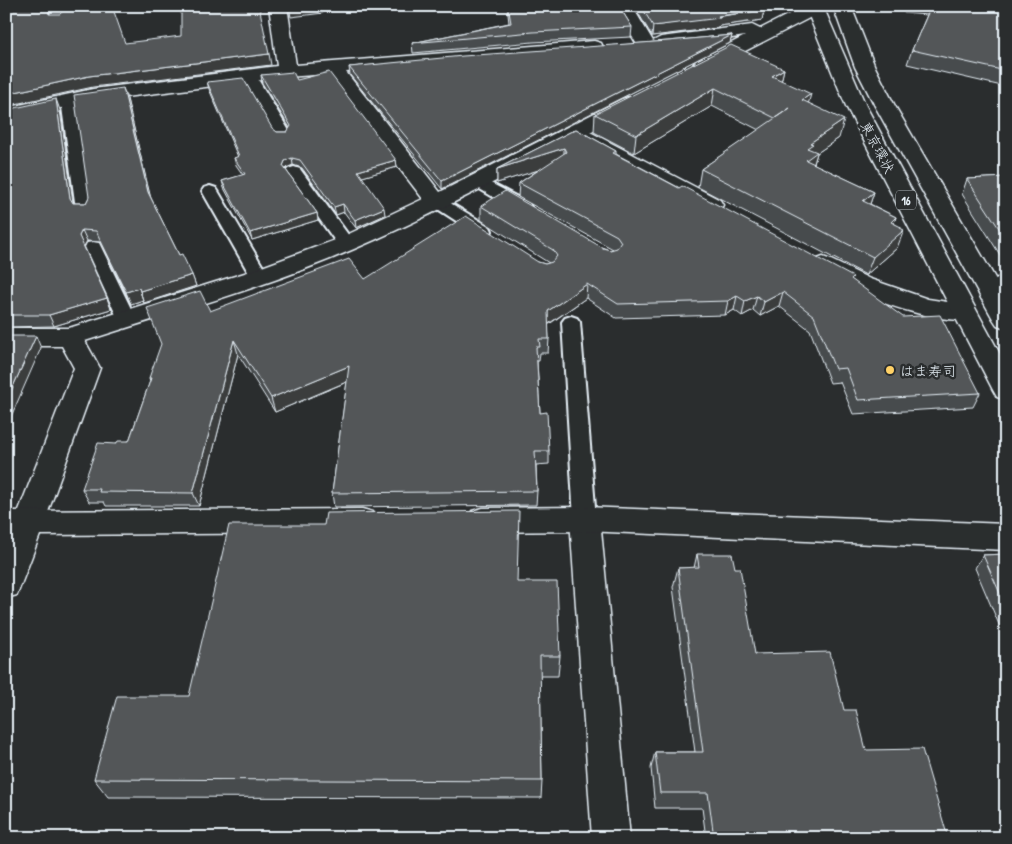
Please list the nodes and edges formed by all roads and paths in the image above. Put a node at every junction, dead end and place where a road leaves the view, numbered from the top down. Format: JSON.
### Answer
{"nodes":[{"id":1,"x":54,"y":6,"type":"edge"},
{"id":2,"x":278,"y":6,"type":"edge"},
{"id":3,"x":623,"y":6,"type":"edge"},
{"id":4,"x":842,"y":6,"type":"edge"},
{"id":5,"x":814,"y":7,"type":"edge"},
{"id":6,"x":59,"y":20,"type":"edge"},
{"id":7,"x":779,"y":26,"type":"junction"},
{"id":8,"x":646,"y":44,"type":"junction"},
{"id":9,"x":332,"y":67,"type":"junction"},
{"id":10,"x":287,"y":71,"type":"junction"},
{"id":11,"x":685,"y":74,"type":"edge"},
{"id":12,"x":249,"y":76,"type":"junction"},
{"id":13,"x":651,"y":92,"type":"edge"},
{"id":14,"x":68,"y":100,"type":"junction"},
{"id":15,"x":6,"y":114,"type":"edge"},
{"id":16,"x":574,"y":132,"type":"junction"},
{"id":17,"x":283,"y":134,"type":"edge"},
{"id":18,"x":294,"y":172,"type":"dead end"},
{"id":19,"x":479,"y":182,"type":"junction"},
{"id":20,"x":210,"y":190,"type":"dead end"},
{"id":21,"x":436,"y":201,"type":"junction"},
{"id":22,"x":84,"y":209,"type":"edge"},
{"id":23,"x":540,"y":216,"type":"edge"},
{"id":24,"x":731,"y":216,"type":"edge"},
{"id":25,"x":495,"y":238,"type":"edge"},
{"id":26,"x":346,"y":244,"type":"junction"},
{"id":27,"x":93,"y":247,"type":"edge"},
{"id":28,"x":800,"y":253,"type":"edge"},
{"id":29,"x":260,"y":277,"type":"junction"},
{"id":30,"x":998,"y":289,"type":"edge"},
{"id":31,"x":964,"y":312,"type":"junction"},
{"id":32,"x":127,"y":319,"type":"junction"},
{"id":33,"x":1006,"y":319,"type":"edge"},
{"id":34,"x":571,"y":322,"type":"dead end"},
{"id":35,"x":6,"y":337,"type":"edge"},
{"id":36,"x":70,"y":337,"type":"junction"},
{"id":37,"x":1006,"y":390,"type":"edge"},
{"id":38,"x":585,"y":519,"type":"junction"},
{"id":39,"x":456,"y":520,"type":"edge"},
{"id":40,"x":386,"y":521,"type":"edge"},
{"id":41,"x":18,"y":523,"type":"edge"},
{"id":42,"x":1006,"y":537,"type":"edge"},
{"id":43,"x":6,"y":585,"type":"edge"},
{"id":44,"x":611,"y":838,"type":"edge"}],
"edges":[{"from":1,"to":6,"type":"lane"},
{"from":2,"to":10,"type":"main road"},
{"from":3,"to":8,"type":"main road"},
{"from":4,"to":30,"type":"main road","name":"東京環状","number":"16"},
{"from":5,"to":7,"type":"main road"},
{"from":5,"to":31,"type":"main road","name":"東京環状","number":"16"},
{"from":7,"to":8,"type":"main road"},
{"from":7,"to":11,"type":"main road"},
{"from":8,"to":9,"type":"main road"},
{"from":9,"to":10,"type":"main road"},
{"from":9,"to":21,"type":"main road"},
{"from":10,"to":12,"type":"main road"},
{"from":12,"to":14,"type":"main road"},
{"from":12,"to":17,"type":"lane"},
{"from":13,"to":16,"type":"main road"},
{"from":14,"to":15,"type":"main road"},
{"from":14,"to":22,"type":"lane"},
{"from":16,"to":19,"type":"main road"},
{"from":16,"to":24,"type":"main road"},
{"from":18,"to":26,"type":"lane"},
{"from":19,"to":21,"type":"main road"},
{"from":19,"to":23,"type":"lane"},
{"from":20,"to":29,"type":"lane"},
{"from":21,"to":25,"type":"lane"},
{"from":21,"to":26,"type":"main road"},
{"from":26,"to":29,"type":"main road"},
{"from":27,"to":32,"type":"lane"},
{"from":28,"to":31,"type":"main road"},
{"from":29,"to":32,"type":"main road"},
{"from":30,"to":33,"type":"main road","name":"東京環状","number":"16"},
{"from":31,"to":37,"type":"main road","name":"東京環状","number":"16"},
{"from":32,"to":36,"type":"main road"},
{"from":34,"to":38,"type":"lane"},
{"from":35,"to":36,"type":"main road"},
{"from":36,"to":41,"type":"main road"},
{"from":38,"to":39,"type":"main road"},
{"from":38,"to":42,"type":"main road"},
{"from":38,"to":44,"type":"main road"},
{"from":40,"to":41,"type":"main road"},
{"from":41,"to":43,"type":"main road"}]}
